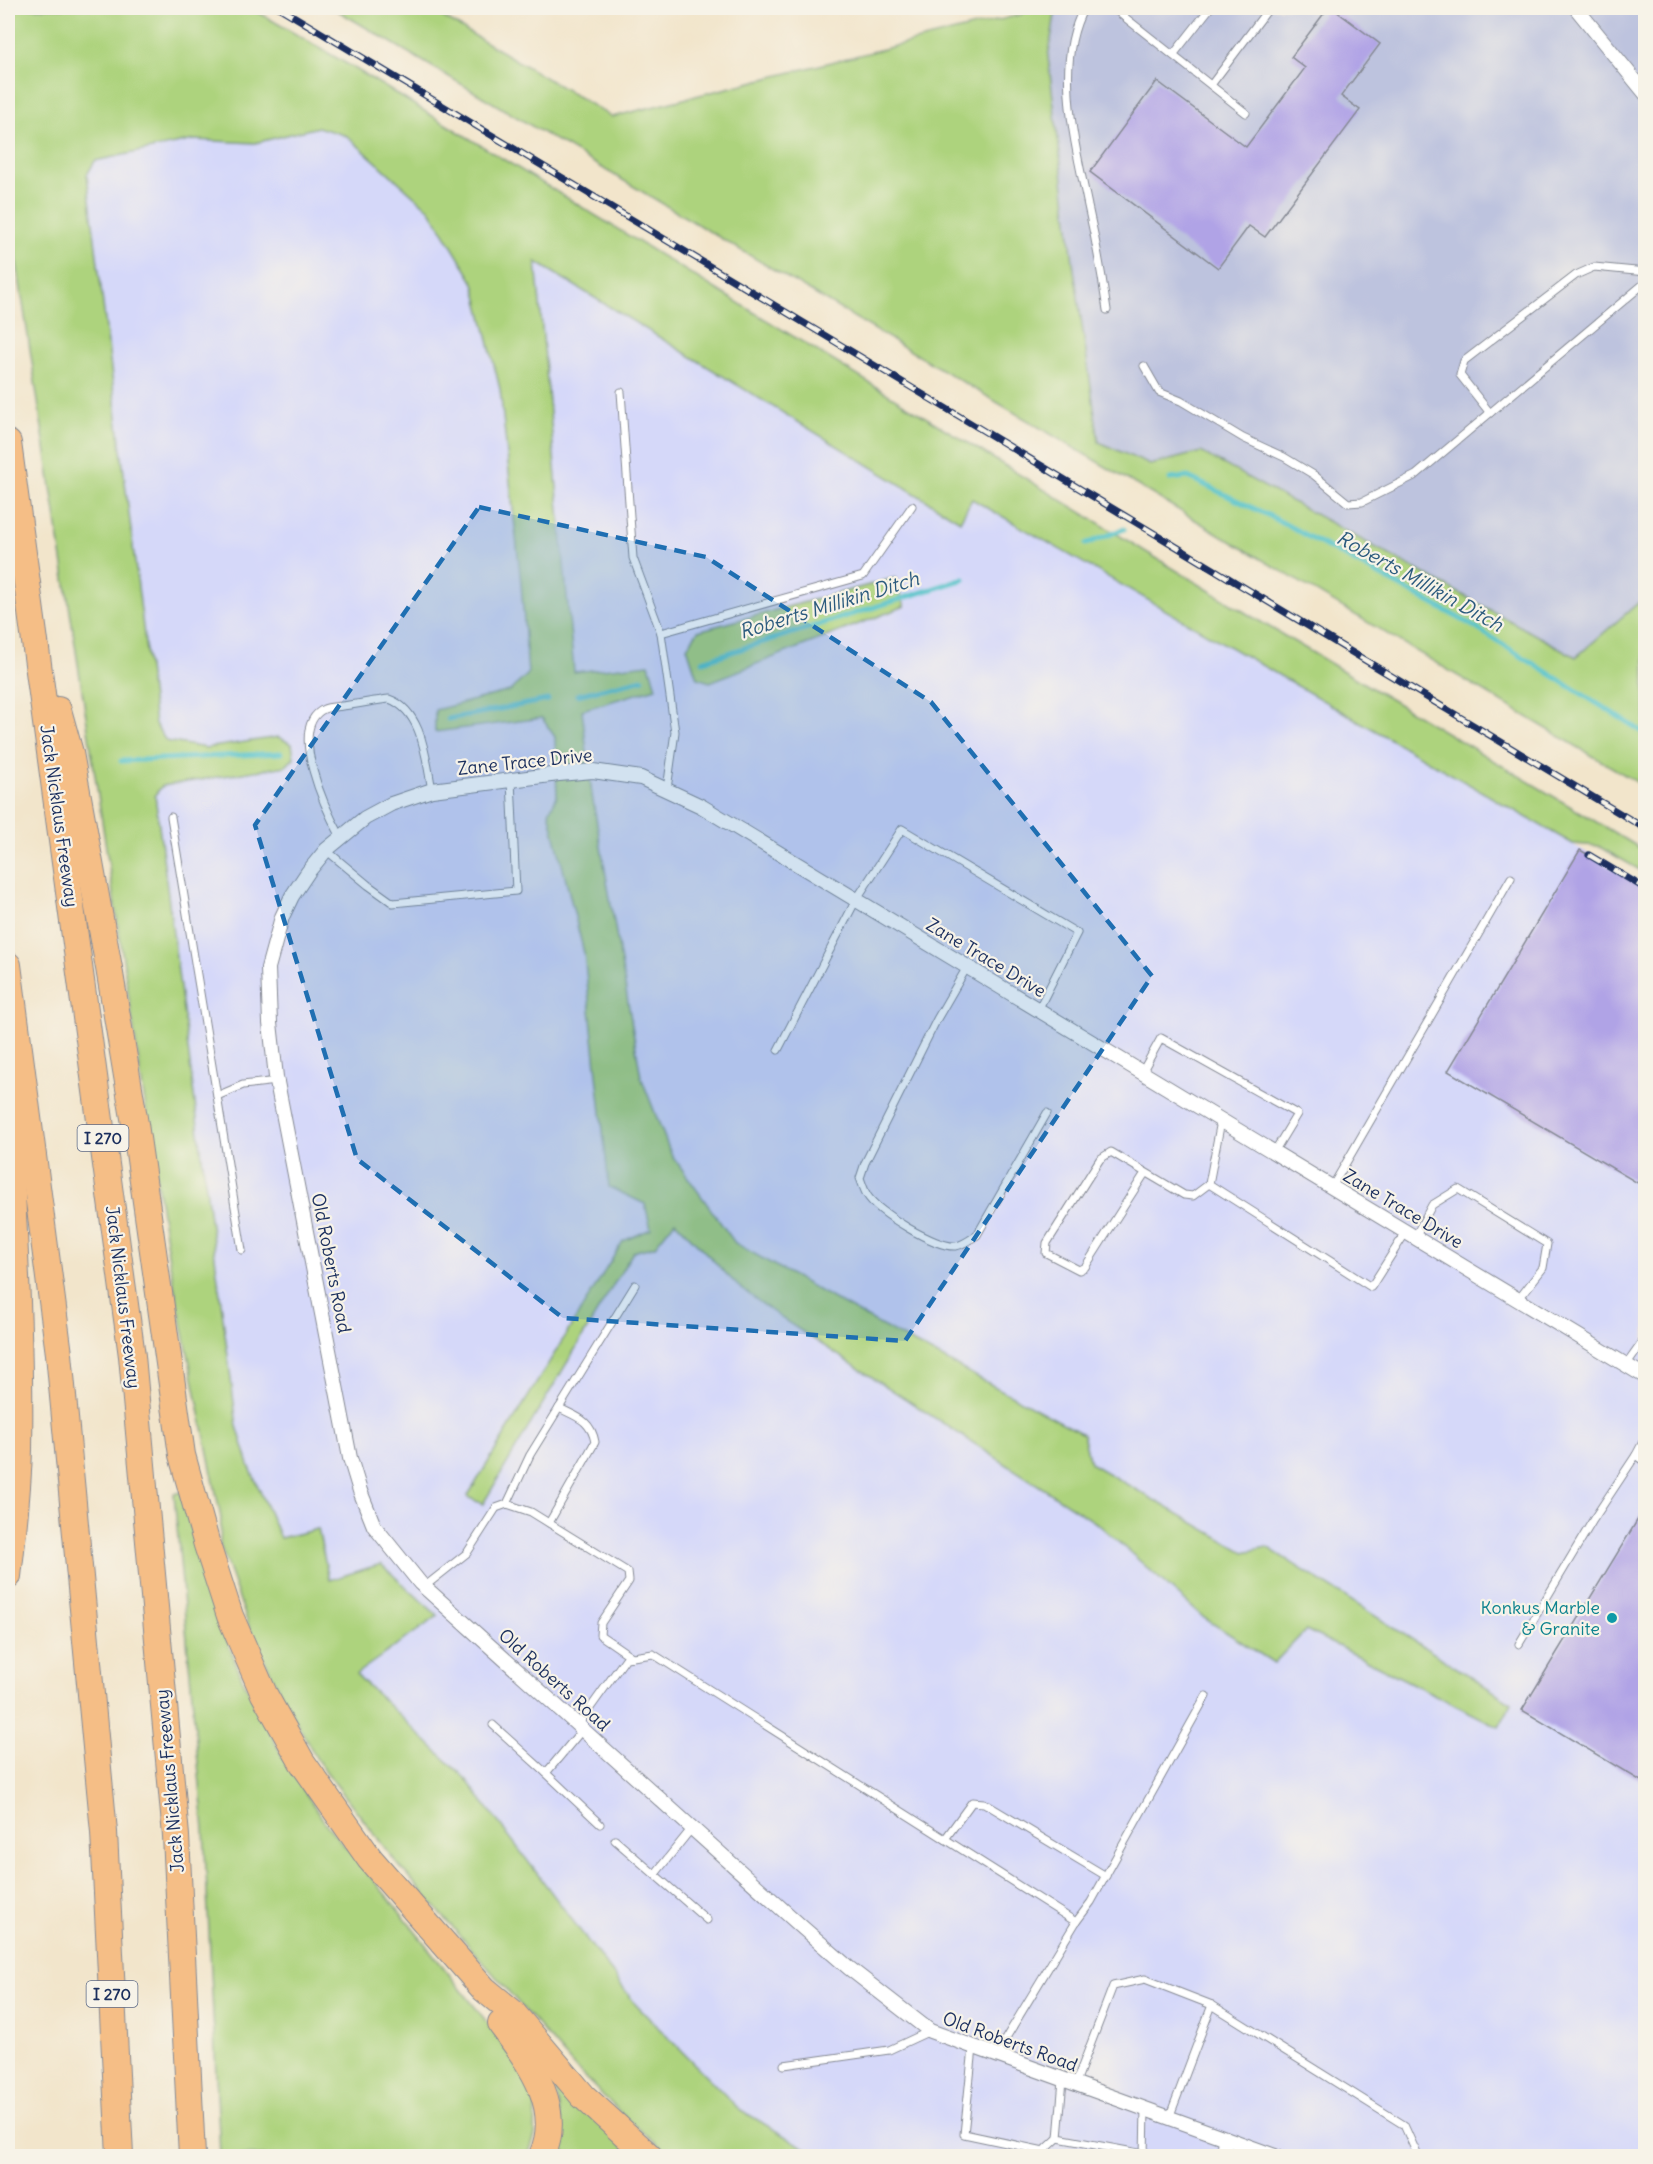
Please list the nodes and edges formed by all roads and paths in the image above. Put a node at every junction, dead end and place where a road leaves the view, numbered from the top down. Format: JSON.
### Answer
{"nodes":[{"id":1,"x":1084,"y":8,"type":"edge"},
{"id":2,"x":1113,"y":8,"type":"edge"},
{"id":3,"x":1210,"y":8,"type":"edge"},
{"id":4,"x":1269,"y":8,"type":"edge"},
{"id":5,"x":1576,"y":8,"type":"edge"},
{"id":6,"x":1173,"y":55,"type":"junction"},
{"id":7,"x":1211,"y":85,"type":"junction"},
{"id":8,"x":1646,"y":94,"type":"edge"},
{"id":9,"x":1246,"y":113,"type":"dead end"},
{"id":10,"x":1646,"y":272,"type":"edge"},
{"id":11,"x":1646,"y":282,"type":"edge"},
{"id":12,"x":1107,"y":310,"type":"dead end"},
{"id":13,"x":1144,"y":366,"type":"dead end"},
{"id":14,"x":621,"y":392,"type":"dead end"},
{"id":15,"x":1490,"y":413,"type":"junction"},
{"id":16,"x":8,"y":443,"type":"edge"},
{"id":17,"x":912,"y":506,"type":"dead end"},
{"id":18,"x":31,"y":608,"type":"junction"},
{"id":19,"x":661,"y":633,"type":"junction"},
{"id":20,"x":511,"y":780,"type":"junction"},
{"id":21,"x":667,"y":789,"type":"junction"},
{"id":22,"x":432,"y":790,"type":"junction"},
{"id":23,"x":171,"y":817,"type":"dead end"},
{"id":24,"x":340,"y":837,"type":"junction"},
{"id":25,"x":326,"y":850,"type":"junction"},
{"id":26,"x":1511,"y":878,"type":"dead end"},
{"id":27,"x":292,"y":896,"type":"joint"},
{"id":28,"x":856,"y":900,"type":"junction"},
{"id":29,"x":8,"y":965,"type":"edge"},
{"id":30,"x":967,"y":967,"type":"junction"},
{"id":31,"x":1038,"y":1010,"type":"junction"},
{"id":32,"x":778,"y":1050,"type":"dead end"},
{"id":33,"x":1142,"y":1072,"type":"junction"},
{"id":34,"x":277,"y":1081,"type":"junction"},
{"id":35,"x":217,"y":1096,"type":"junction"},
{"id":36,"x":8,"y":1111,"type":"edge"},
{"id":37,"x":1047,"y":1113,"type":"dead end"},
{"id":38,"x":1221,"y":1121,"type":"junction"},
{"id":39,"x":1274,"y":1152,"type":"junction"},
{"id":40,"x":1145,"y":1173,"type":"junction"},
{"id":41,"x":1209,"y":1184,"type":"junction"},
{"id":42,"x":1332,"y":1187,"type":"junction"},
{"id":43,"x":1410,"y":1235,"type":"junction"},
{"id":44,"x":242,"y":1250,"type":"dead end"},
{"id":45,"x":635,"y":1285,"type":"dead end"},
{"id":46,"x":1518,"y":1300,"type":"junction"},
{"id":47,"x":1646,"y":1337,"type":"edge"},
{"id":48,"x":1626,"y":1365,"type":"junction"},
{"id":49,"x":1646,"y":1377,"type":"edge"},
{"id":50,"x":559,"y":1408,"type":"junction"},
{"id":51,"x":1646,"y":1436,"type":"edge"},
{"id":52,"x":1636,"y":1455,"type":"junction"},
{"id":53,"x":1646,"y":1462,"type":"edge"},
{"id":54,"x":507,"y":1503,"type":"junction"},
{"id":55,"x":549,"y":1523,"type":"junction"},
{"id":56,"x":8,"y":1576,"type":"edge"},
{"id":57,"x":424,"y":1587,"type":"junction"},
{"id":58,"x":1519,"y":1644,"type":"dead end"},
{"id":59,"x":632,"y":1658,"type":"junction"},
{"id":60,"x":1206,"y":1696,"type":"dead end"},
{"id":61,"x":493,"y":1725,"type":"dead end"},
{"id":62,"x":580,"y":1727,"type":"junction"},
{"id":63,"x":546,"y":1773,"type":"junction"},
{"id":64,"x":600,"y":1824,"type":"dead end"},
{"id":65,"x":692,"y":1828,"type":"junction"},
{"id":66,"x":945,"y":1839,"type":"junction"},
{"id":67,"x":615,"y":1840,"type":"dead end"},
{"id":68,"x":655,"y":1874,"type":"junction"},
{"id":69,"x":1106,"y":1876,"type":"junction"},
{"id":70,"x":707,"y":1920,"type":"dead end"},
{"id":71,"x":1076,"y":1923,"type":"junction"},
{"id":72,"x":484,"y":1989,"type":"junction"},
{"id":73,"x":1212,"y":2005,"type":"junction"},
{"id":74,"x":930,"y":2031,"type":"junction"},
{"id":75,"x":973,"y":2048,"type":"junction"},
{"id":76,"x":995,"y":2056,"type":"junction"},
{"id":77,"x":784,"y":2065,"type":"dead end"},
{"id":78,"x":1069,"y":2083,"type":"junction"},
{"id":79,"x":1145,"y":2109,"type":"junction"},
{"id":80,"x":1169,"y":2118,"type":"junction"},
{"id":81,"x":1058,"y":2138,"type":"junction"},
{"id":82,"x":1225,"y":2138,"type":"junction"},
{"id":83,"x":1043,"y":2154,"type":"edge"},
{"id":84,"x":1144,"y":2155,"type":"edge"},
{"id":85,"x":120,"y":2157,"type":"edge"},
{"id":86,"x":192,"y":2157,"type":"edge"},
{"id":87,"x":542,"y":2157,"type":"edge"},
{"id":88,"x":649,"y":2157,"type":"edge"},
{"id":89,"x":1223,"y":2157,"type":"edge"},
{"id":90,"x":1275,"y":2157,"type":"edge"},
{"id":91,"x":1418,"y":2157,"type":"edge"}],
"edges":[{"from":1,"to":12,"type":"lane"},
{"from":2,"to":6,"type":"lane"},
{"from":3,"to":6,"type":"lane"},
{"from":4,"to":7,"type":"lane"},
{"from":5,"to":8,"type":"street"},
{"from":6,"to":7,"type":"lane"},
{"from":7,"to":9,"type":"lane"},
{"from":10,"to":15,"type":"lane"},
{"from":11,"to":15,"type":"lane"},
{"from":13,"to":15,"type":"lane"},
{"from":14,"to":19,"type":"lane"},
{"from":16,"to":18,"type":"highway","name":"Jack Nicklaus Freeway","number":"I 270"},
{"from":17,"to":19,"type":"lane"},
{"from":18,"to":72,"type":"highway"},
{"from":18,"to":86,"type":"highway","name":"Jack Nicklaus Freeway","number":"I 270"},
{"from":19,"to":21,"type":"lane"},
{"from":20,"to":21,"type":"street","name":"Zane Trace Drive"},
{"from":20,"to":22,"type":"street","name":"Zane Trace Drive"},
{"from":20,"to":25,"type":"lane"},
{"from":21,"to":28,"type":"street","name":"Zane Trace Drive"},
{"from":22,"to":24,"type":"street","name":"Zane Trace Drive"},
{"from":22,"to":24,"type":"lane"},
{"from":23,"to":35,"type":"lane"},
{"from":24,"to":25,"type":"street","name":"Zane Trace Drive"},
{"from":25,"to":27,"type":"street","name":"Zane Trace Drive"},
{"from":26,"to":42,"type":"lane"},
{"from":27,"to":34,"type":"street","name":"Old Roberts Road"},
{"from":28,"to":30,"type":"street","name":"Zane Trace Drive"},
{"from":28,"to":31,"type":"lane"},
{"from":28,"to":32,"type":"lane"},
{"from":29,"to":85,"type":"highway","number":"I 270"},
{"from":30,"to":31,"type":"street","name":"Zane Trace Drive"},
{"from":30,"to":37,"type":"lane"},
{"from":31,"to":33,"type":"street","name":"Zane Trace Drive"},
{"from":33,"to":38,"type":"street","name":"Zane Trace Drive"},
{"from":33,"to":39,"type":"lane"},
{"from":34,"to":35,"type":"lane"},
{"from":34,"to":57,"type":"street","name":"Old Roberts Road"},
{"from":35,"to":44,"type":"lane"},
{"from":36,"to":56,"type":"highway"},
{"from":38,"to":39,"type":"street","name":"Zane Trace Drive"},
{"from":38,"to":41,"type":"lane"},
{"from":39,"to":42,"type":"street","name":"Zane Trace Drive"},
{"from":40,"to":40,"type":"lane"},
{"from":40,"to":41,"type":"lane"},
{"from":41,"to":43,"type":"lane"},
{"from":42,"to":43,"type":"street","name":"Zane Trace Drive"},
{"from":43,"to":46,"type":"street","name":"Zane Trace Drive"},
{"from":43,"to":46,"type":"lane"},
{"from":45,"to":50,"type":"lane"},
{"from":46,"to":48,"type":"street","name":"Zane Trace Drive"},
{"from":47,"to":48,"type":"lane"},
{"from":48,"to":49,"type":"street","name":"Zane Trace Drive"},
{"from":50,"to":54,"type":"lane"},
{"from":50,"to":55,"type":"lane"},
{"from":51,"to":52,"type":"lane"},
{"from":52,"to":53,"type":"lane"},
{"from":52,"to":58,"type":"lane"},
{"from":54,"to":55,"type":"lane"},
{"from":54,"to":57,"type":"lane"},
{"from":55,"to":59,"type":"lane"},
{"from":57,"to":62,"type":"street","name":"Old Roberts Road"},
{"from":59,"to":62,"type":"lane"},
{"from":59,"to":66,"type":"lane"},
{"from":60,"to":69,"type":"lane"},
{"from":61,"to":63,"type":"lane"},
{"from":62,"to":63,"type":"lane"},
{"from":62,"to":65,"type":"street","name":"Old Roberts Road"},
{"from":63,"to":64,"type":"lane"},
{"from":65,"to":68,"type":"lane"},
{"from":65,"to":74,"type":"street","name":"Old Roberts Road"},
{"from":66,"to":69,"type":"lane"},
{"from":66,"to":71,"type":"lane"},
{"from":67,"to":68,"type":"lane"},
{"from":68,"to":70,"type":"lane"},
{"from":69,"to":71,"type":"lane"},
{"from":71,"to":76,"type":"lane"},
{"from":72,"to":87,"type":"highway"},
{"from":72,"to":88,"type":"highway"},
{"from":73,"to":78,"type":"lane"},
{"from":73,"to":80,"type":"lane"},
{"from":73,"to":91,"type":"lane"},
{"from":74,"to":75,"type":"street","name":"Old Roberts Road"},
{"from":74,"to":77,"type":"lane"},
{"from":75,"to":76,"type":"street","name":"Old Roberts Road"},
{"from":75,"to":83,"type":"lane"},
{"from":76,"to":78,"type":"street","name":"Old Roberts Road"},
{"from":78,"to":79,"type":"street","name":"Old Roberts Road"},
{"from":78,"to":81,"type":"lane"},
{"from":79,"to":80,"type":"street","name":"Old Roberts Road"},
{"from":79,"to":84,"type":"lane"},
{"from":80,"to":82,"type":"street","name":"Old Roberts Road"},
{"from":81,"to":83,"type":"lane"},
{"from":81,"to":84,"type":"lane"},
{"from":82,"to":89,"type":"street"},
{"from":82,"to":90,"type":"street","name":"Old Roberts Road"}]}
